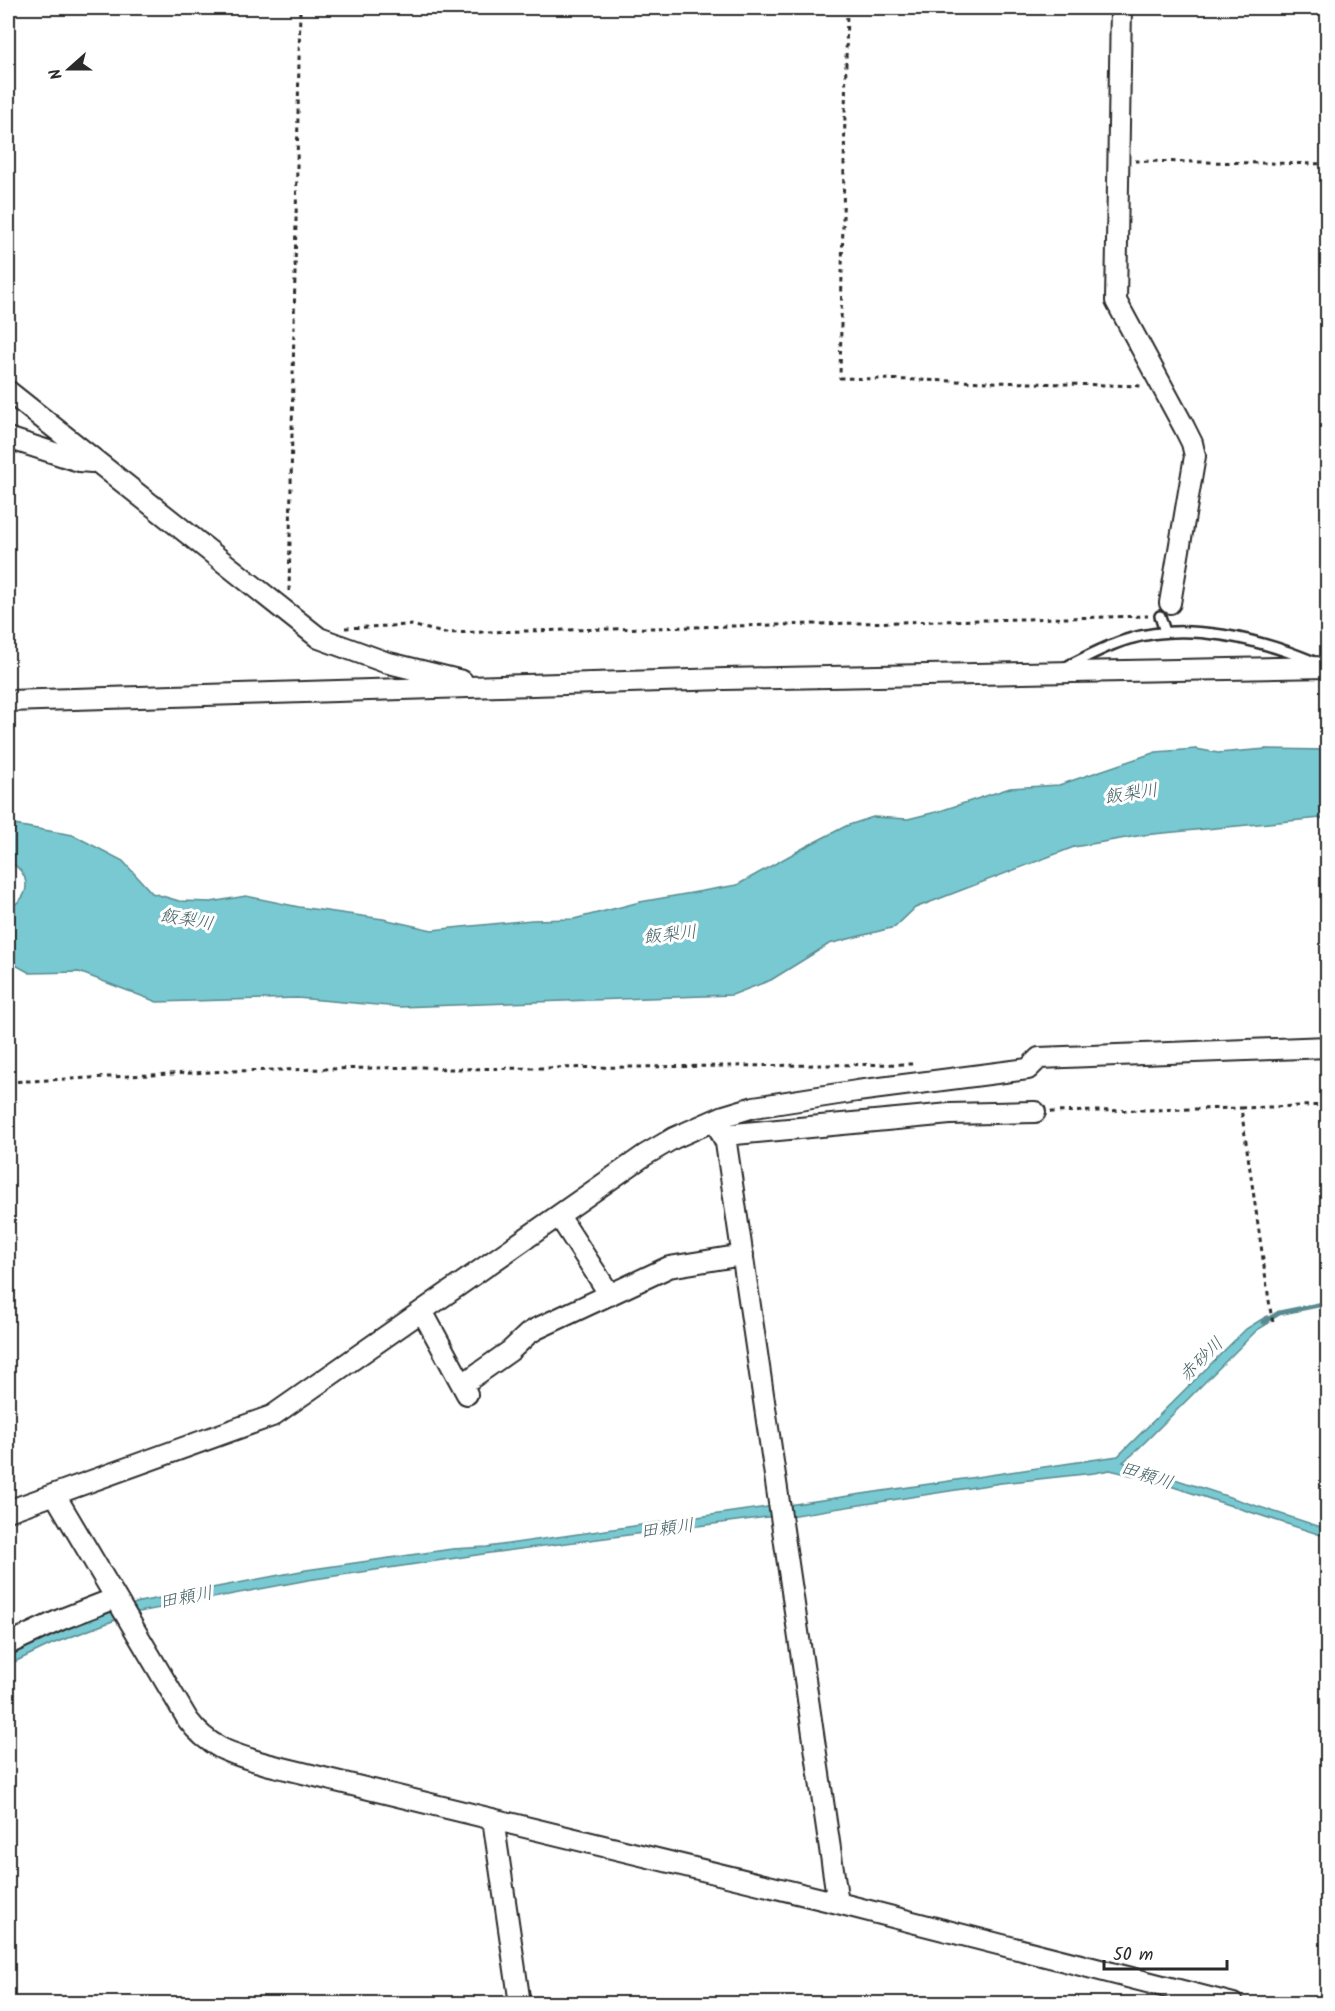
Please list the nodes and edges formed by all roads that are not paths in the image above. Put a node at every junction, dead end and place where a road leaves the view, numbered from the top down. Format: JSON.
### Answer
{"nodes":[{"id":1,"x":1121,"y":8,"type":"edge"},
{"id":2,"x":8,"y":391,"type":"edge"},
{"id":3,"x":8,"y":438,"type":"edge"},
{"id":4,"x":95,"y":462,"type":"junction"},
{"id":5,"x":1164,"y":619,"type":"junction"},
{"id":6,"x":1328,"y":667,"type":"edge"},
{"id":7,"x":1054,"y":672,"type":"junction"},
{"id":8,"x":488,"y":687,"type":"junction"},
{"id":9,"x":8,"y":701,"type":"edge"},
{"id":10,"x":1328,"y":1047,"type":"edge"},
{"id":11,"x":1035,"y":1112,"type":"road end"},
{"id":12,"x":720,"y":1127,"type":"junction"},
{"id":13,"x":559,"y":1216,"type":"junction"},
{"id":14,"x":743,"y":1255,"type":"junction"},
{"id":15,"x":610,"y":1295,"type":"junction"},
{"id":16,"x":423,"y":1311,"type":"junction"},
{"id":17,"x":55,"y":1495,"type":"junction"},
{"id":18,"x":8,"y":1511,"type":"edge"},
{"id":19,"x":118,"y":1601,"type":"junction"},
{"id":20,"x":8,"y":1644,"type":"edge"},
{"id":21,"x":493,"y":1819,"type":"junction"},
{"id":22,"x":838,"y":1904,"type":"junction"},
{"id":23,"x":520,"y":2004,"type":"edge"},
{"id":24,"x":1233,"y":2004,"type":"edge"}],
"edges":[{"from":1,"to":5,"type":"street"},
{"from":2,"to":4,"type":"street"},
{"from":3,"to":4,"type":"street"},
{"from":4,"to":8,"type":"street"},
{"from":5,"to":6,"type":"lane"},
{"from":5,"to":7,"type":"lane"},
{"from":6,"to":7,"type":"street"},
{"from":7,"to":8,"type":"street"},
{"from":8,"to":9,"type":"street"},
{"from":10,"to":12,"type":"street"},
{"from":11,"to":12,"type":"street"},
{"from":12,"to":13,"type":"street"},
{"from":12,"to":14,"type":"street"},
{"from":13,"to":15,"type":"street"},
{"from":13,"to":16,"type":"street"},
{"from":14,"to":15,"type":"street"},
{"from":14,"to":22,"type":"street"},
{"from":15,"to":16,"type":"street"},
{"from":16,"to":17,"type":"street"},
{"from":17,"to":18,"type":"street"},
{"from":17,"to":19,"type":"street"},
{"from":19,"to":20,"type":"street"},
{"from":19,"to":21,"type":"street"},
{"from":21,"to":22,"type":"street"},
{"from":21,"to":23,"type":"street"},
{"from":22,"to":24,"type":"street"}]}
